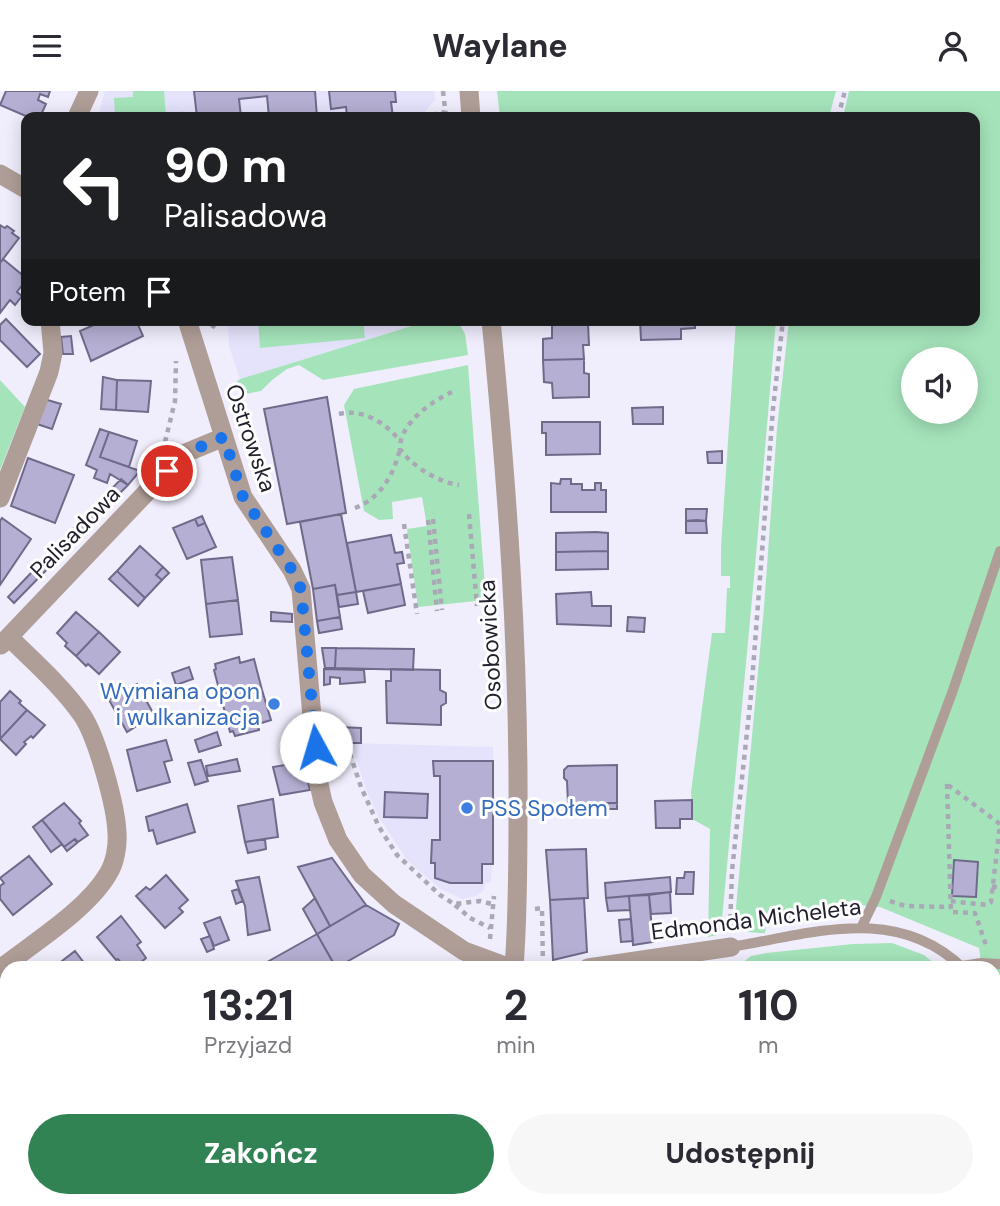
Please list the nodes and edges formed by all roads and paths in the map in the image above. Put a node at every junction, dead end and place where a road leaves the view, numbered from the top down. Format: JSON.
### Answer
{"nodes":[{"id":1,"x":89,"y":91,"type":"edge"},
{"id":2,"x":443,"y":91,"type":"edge"},
{"id":3,"x":469,"y":91,"type":"edge"},
{"id":4,"x":845,"y":91,"type":"edge"},
{"id":5,"x":79,"y":112,"type":"edge"},
{"id":6,"x":446,"y":112,"type":"edge"},
{"id":7,"x":471,"y":112,"type":"edge"},
{"id":8,"x":839,"y":112,"type":"edge"},
{"id":9,"x":0,"y":174,"type":"edge"},
{"id":10,"x":21,"y":186,"type":"edge"},
{"id":11,"x":51,"y":326,"type":"edge"},
{"id":12,"x":189,"y":326,"type":"edge"},
{"id":13,"x":491,"y":326,"type":"edge"},
{"id":14,"x":782,"y":326,"type":"edge"},
{"id":15,"x":173,"y":351,"type":"dead end"},
{"id":16,"x":452,"y":392,"type":"dead end"},
{"id":17,"x":338,"y":414,"type":"dead end"},
{"id":18,"x":224,"y":437,"type":"junction"},
{"id":19,"x":400,"y":441,"type":"junction"},
{"id":20,"x":400,"y":449,"type":"junction"},
{"id":21,"x":160,"y":453,"type":"dead end"},
{"id":22,"x":459,"y":485,"type":"dead end"},
{"id":23,"x":0,"y":498,"type":"edge"},
{"id":24,"x":355,"y":508,"type":"dead end"},
{"id":25,"x":469,"y":514,"type":"dead end"},
{"id":26,"x":430,"y":520,"type":"dead end"},
{"id":27,"x":404,"y":524,"type":"dead end"},
{"id":28,"x":1000,"y":551,"type":"edge"},
{"id":29,"x":998,"y":566,"type":"edge"},
{"id":30,"x":477,"y":606,"type":"dead end"},
{"id":31,"x":440,"y":610,"type":"dead end"},
{"id":32,"x":417,"y":614,"type":"dead end"},
{"id":33,"x":4,"y":641,"type":"edge"},
{"id":34,"x":316,"y":747,"type":"junction"},
{"id":35,"x":992,"y":886,"type":"junction"},
{"id":36,"x":1000,"y":888,"type":"edge"},
{"id":37,"x":876,"y":897,"type":"junction"},
{"id":38,"x":454,"y":904,"type":"junction"},
{"id":39,"x":492,"y":904,"type":"dead end"},
{"id":40,"x":951,"y":904,"type":"junction"},
{"id":41,"x":542,"y":908,"type":"dead end"},
{"id":42,"x":862,"y":926,"type":"junction"},
{"id":43,"x":490,"y":928,"type":"dead end"},
{"id":44,"x":731,"y":947,"type":"junction"},
{"id":45,"x":10,"y":961,"type":"edge"},
{"id":46,"x":492,"y":961,"type":"edge"},
{"id":47,"x":513,"y":961,"type":"edge"},
{"id":48,"x":543,"y":961,"type":"edge"},
{"id":49,"x":636,"y":961,"type":"edge"},
{"id":50,"x":955,"y":961,"type":"edge"},
{"id":51,"x":992,"y":961,"type":"edge"}],
"edges":[{"from":1,"to":5,"type":"street"},
{"from":2,"to":6,"type":"path"},
{"from":3,"to":7,"type":"street"},
{"from":4,"to":8,"type":"path"},
{"from":9,"to":10,"type":"street"},
{"from":11,"to":23,"type":"street"},
{"from":12,"to":18,"type":"street","name":"Ostrowska"},
{"from":13,"to":47,"type":"street","name":"Osobowicka"},
{"from":14,"to":44,"type":"path"},
{"from":15,"to":21,"type":"path"},
{"from":16,"to":19,"type":"path"},
{"from":17,"to":19,"type":"path"},
{"from":18,"to":33,"type":"street","name":"Palisadowa"},
{"from":18,"to":34,"type":"street","name":"Ostrowska"},
{"from":19,"to":20,"type":"path"},
{"from":20,"to":22,"type":"path"},
{"from":20,"to":24,"type":"path"},
{"from":25,"to":30,"type":"path"},
{"from":26,"to":31,"type":"path"},
{"from":27,"to":32,"type":"path"},
{"from":28,"to":29,"type":"lane"},
{"from":29,"to":37,"type":"lane"},
{"from":33,"to":45,"type":"street"},
{"from":34,"to":38,"type":"path"},
{"from":34,"to":46,"type":"street","name":"Ostrowska"},
{"from":35,"to":36,"type":"path"},
{"from":35,"to":40,"type":"path"},
{"from":35,"to":40,"type":"path"},
{"from":37,"to":40,"type":"path"},
{"from":37,"to":42,"type":"lane"},
{"from":38,"to":39,"type":"path"},
{"from":38,"to":43,"type":"path"},
{"from":40,"to":51,"type":"path"},
{"from":41,"to":48,"type":"path"},
{"from":42,"to":44,"type":"lane","name":"Edmonda Micheleta"},
{"from":42,"to":50,"type":"lane","name":"Edmonda Micheleta"},
{"from":44,"to":49,"type":"street","name":"Edmonda Micheleta"}]}
